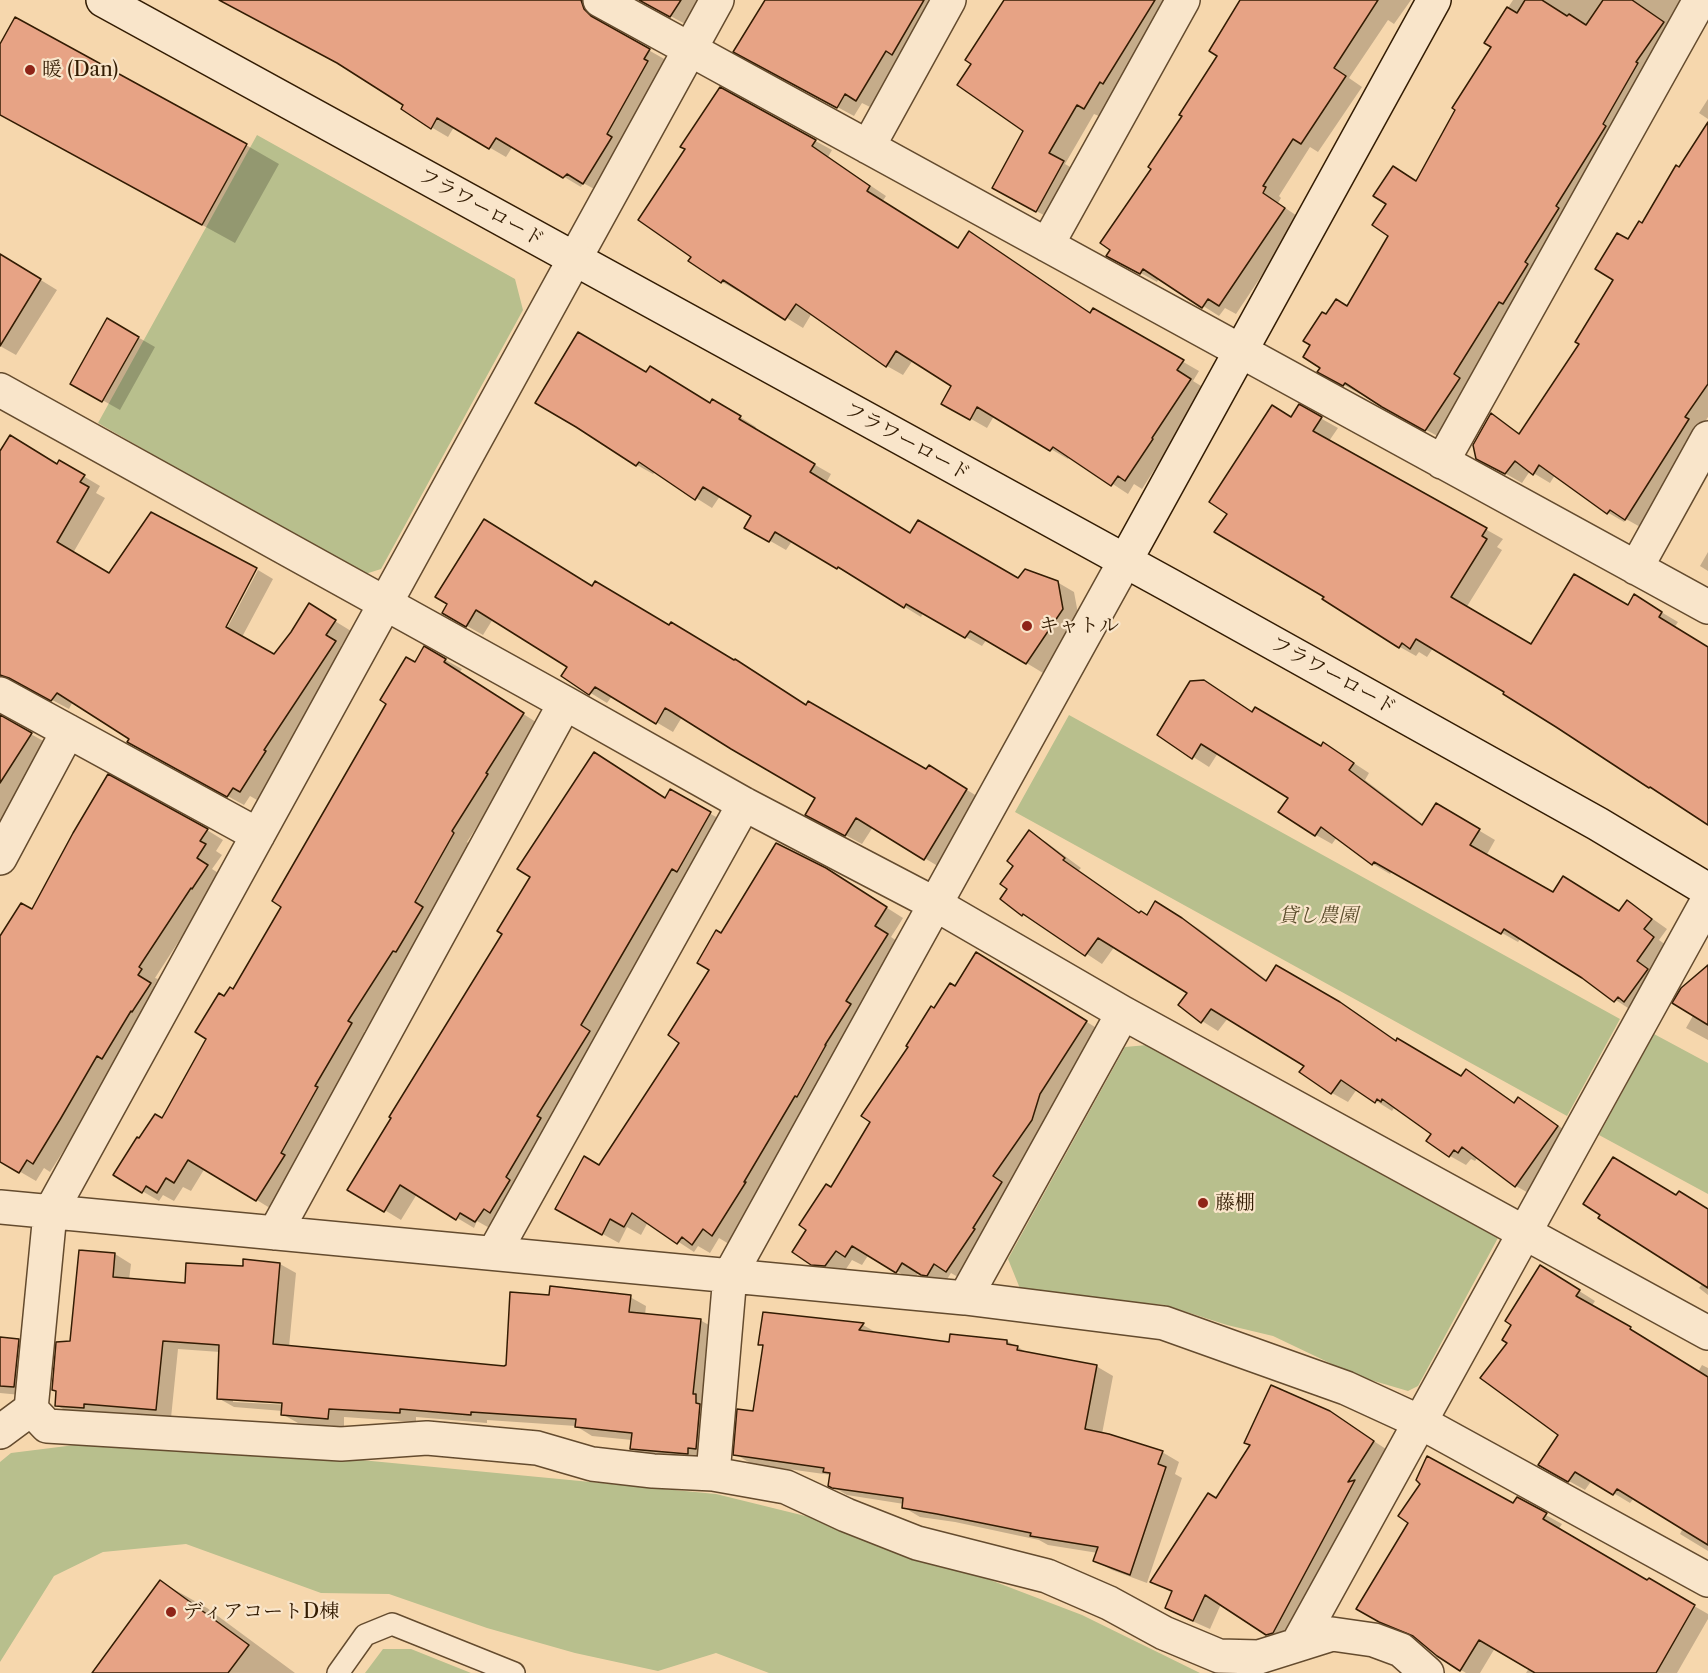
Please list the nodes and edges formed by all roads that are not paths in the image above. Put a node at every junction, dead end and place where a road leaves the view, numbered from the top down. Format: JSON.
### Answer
{"nodes":[{"id":1,"x":103,"y":0,"type":"edge"},
{"id":2,"x":600,"y":0,"type":"edge"},
{"id":3,"x":717,"y":0,"type":"edge"},
{"id":4,"x":949,"y":0,"type":"edge"},
{"id":5,"x":1183,"y":0,"type":"edge"},
{"id":6,"x":1434,"y":0,"type":"edge"},
{"id":7,"x":1700,"y":0,"type":"edge"},
{"id":8,"x":690,"y":49,"type":"junction"},
{"id":9,"x":868,"y":147,"type":"junction"},
{"id":10,"x":1047,"y":245,"type":"junction"},
{"id":11,"x":574,"y":259,"type":"junction"},
{"id":12,"x":1240,"y":351,"type":"junction"},
{"id":13,"x":0,"y":390,"type":"edge"},
{"id":14,"x":1708,"y":438,"type":"edge"},
{"id":15,"x":1442,"y":462,"type":"junction"},
{"id":16,"x":1125,"y":561,"type":"junction"},
{"id":17,"x":1636,"y":568,"type":"junction"},
{"id":18,"x":385,"y":603,"type":"junction"},
{"id":19,"x":1708,"y":607,"type":"edge"},
{"id":20,"x":0,"y":694,"type":"edge"},
{"id":21,"x":565,"y":703,"type":"junction"},
{"id":22,"x":68,"y":731,"type":"junction"},
{"id":23,"x":744,"y":804,"type":"junction"},
{"id":24,"x":258,"y":835,"type":"junction"},
{"id":25,"x":0,"y":858,"type":"edge"},
{"id":26,"x":1708,"y":890,"type":"edge"},
{"id":27,"x":1708,"y":900,"type":"edge"},
{"id":28,"x":935,"y":904,"type":"junction"},
{"id":29,"x":1123,"y":1013,"type":"junction"},
{"id":30,"x":0,"y":1208,"type":"edge"},
{"id":31,"x":50,"y":1213,"type":"junction"},
{"id":32,"x":1525,"y":1232,"type":"junction"},
{"id":33,"x":275,"y":1233,"type":"junction"},
{"id":34,"x":494,"y":1253,"type":"junction"},
{"id":35,"x":730,"y":1275,"type":"junction"},
{"id":36,"x":965,"y":1298,"type":"junction"},
{"id":37,"x":1708,"y":1333,"type":"edge"},
{"id":38,"x":32,"y":1409,"type":"junction"},
{"id":39,"x":1420,"y":1422,"type":"junction"},
{"id":40,"x":0,"y":1432,"type":"edge"},
{"id":41,"x":713,"y":1474,"type":"junction"},
{"id":42,"x":1708,"y":1580,"type":"edge"},
{"id":43,"x":1297,"y":1645,"type":"junction"},
{"id":44,"x":338,"y":1673,"type":"edge"},
{"id":45,"x":514,"y":1673,"type":"edge"},
{"id":46,"x":1428,"y":1673,"type":"edge"}],
"edges":[{"from":1,"to":11,"type":"street","name":"フラワーロード"},
{"from":2,"to":8,"type":"street"},
{"from":3,"to":8,"type":"street"},
{"from":4,"to":9,"type":"street"},
{"from":5,"to":10,"type":"street"},
{"from":6,"to":12,"type":"street"},
{"from":7,"to":15,"type":"street"},
{"from":8,"to":9,"type":"street"},
{"from":8,"to":11,"type":"street"},
{"from":9,"to":10,"type":"street"},
{"from":10,"to":12,"type":"street"},
{"from":11,"to":16,"type":"street","name":"フラワーロード"},
{"from":11,"to":18,"type":"street"},
{"from":12,"to":15,"type":"street"},
{"from":12,"to":16,"type":"street"},
{"from":13,"to":18,"type":"street"},
{"from":14,"to":17,"type":"street"},
{"from":15,"to":17,"type":"street"},
{"from":16,"to":26,"type":"street","name":"フラワーロード"},
{"from":16,"to":28,"type":"street"},
{"from":17,"to":19,"type":"street"},
{"from":18,"to":21,"type":"street"},
{"from":18,"to":24,"type":"street"},
{"from":20,"to":22,"type":"street"},
{"from":21,"to":23,"type":"street"},
{"from":21,"to":33,"type":"street"},
{"from":22,"to":24,"type":"street"},
{"from":22,"to":25,"type":"street"},
{"from":23,"to":28,"type":"street"},
{"from":23,"to":34,"type":"street"},
{"from":24,"to":31,"type":"street"},
{"from":27,"to":32,"type":"street"},
{"from":28,"to":29,"type":"street"},
{"from":28,"to":35,"type":"street"},
{"from":29,"to":32,"type":"street"},
{"from":29,"to":36,"type":"street"},
{"from":30,"to":31,"type":"street"},
{"from":31,"to":33,"type":"street"},
{"from":31,"to":38,"type":"street"},
{"from":32,"to":37,"type":"street"},
{"from":32,"to":39,"type":"street"},
{"from":33,"to":34,"type":"street"},
{"from":34,"to":35,"type":"street"},
{"from":35,"to":36,"type":"street"},
{"from":35,"to":41,"type":"street"},
{"from":36,"to":39,"type":"street"},
{"from":38,"to":40,"type":"street"},
{"from":38,"to":41,"type":"street"},
{"from":39,"to":42,"type":"street"},
{"from":39,"to":43,"type":"street"},
{"from":41,"to":43,"type":"street"},
{"from":43,"to":46,"type":"street"},
{"from":44,"to":45,"type":"lane"}]}
